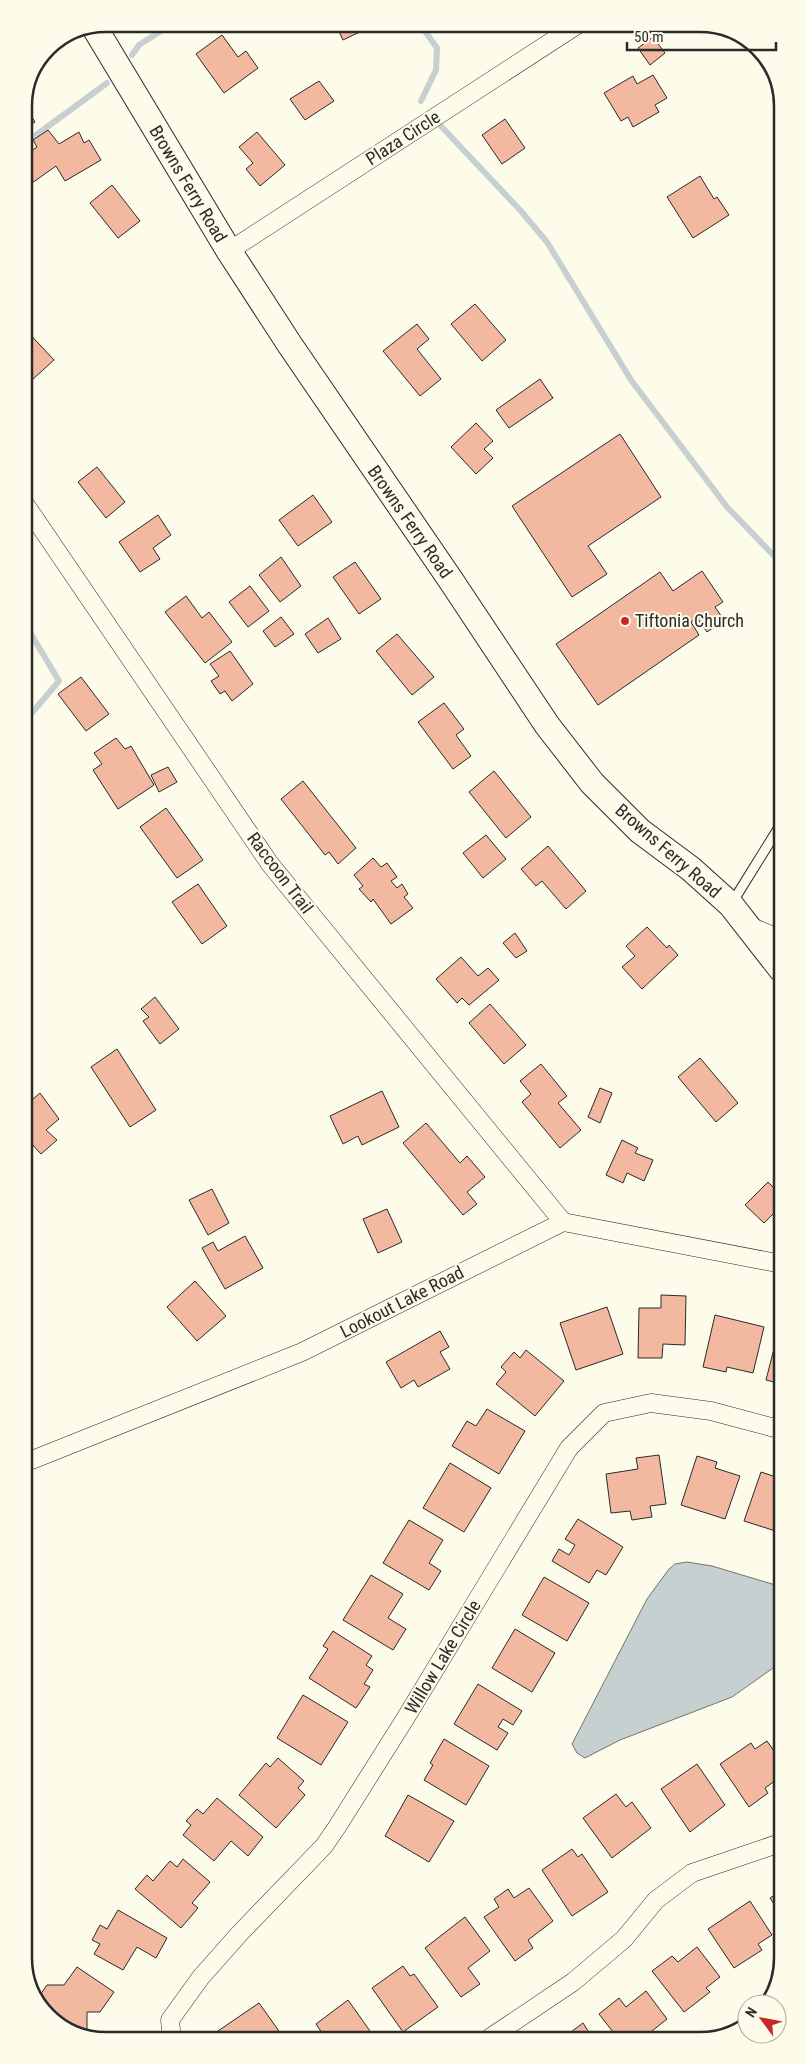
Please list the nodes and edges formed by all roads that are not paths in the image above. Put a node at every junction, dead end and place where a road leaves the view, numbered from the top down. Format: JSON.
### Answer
{"nodes":[{"id":1,"x":565,"y":33,"type":"edge"},
{"id":2,"x":98,"y":34,"type":"edge"},
{"id":3,"x":229,"y":251,"type":"junction"},
{"id":4,"x":33,"y":516,"type":"edge"},
{"id":5,"x":774,"y":835,"type":"edge"},
{"id":6,"x":731,"y":905,"type":"junction"},
{"id":7,"x":748,"y":925,"type":"junction"},
{"id":8,"x":774,"y":936,"type":"edge"},
{"id":9,"x":774,"y":960,"type":"edge"},
{"id":10,"x":563,"y":1222,"type":"junction"},
{"id":11,"x":774,"y":1262,"type":"edge"},
{"id":12,"x":774,"y":1428,"type":"edge"},
{"id":13,"x":33,"y":1460,"type":"edge"},
{"id":14,"x":774,"y":1845,"type":"edge"},
{"id":15,"x":171,"y":2031,"type":"edge"},
{"id":16,"x":499,"y":2032,"type":"edge"}],
"edges":[{"from":1,"to":3,"type":"street","name":"Plaza Circle"},
{"from":2,"to":3,"type":"street","name":"Browns Ferry Road"},
{"from":3,"to":6,"type":"street","name":"Browns Ferry Road"},
{"from":4,"to":10,"type":"street","name":"Raccoon Trail"},
{"from":5,"to":6,"type":"lane"},
{"from":6,"to":7,"type":"street","name":"Browns Ferry Road"},
{"from":7,"to":8,"type":"street"},
{"from":7,"to":9,"type":"street","name":"Browns Ferry Road"},
{"from":10,"to":11,"type":"street"},
{"from":10,"to":13,"type":"street","name":"Lookout Lake Road"},
{"from":12,"to":15,"type":"street","name":"Willow Lake Circle"},
{"from":14,"to":16,"type":"street"}]}
